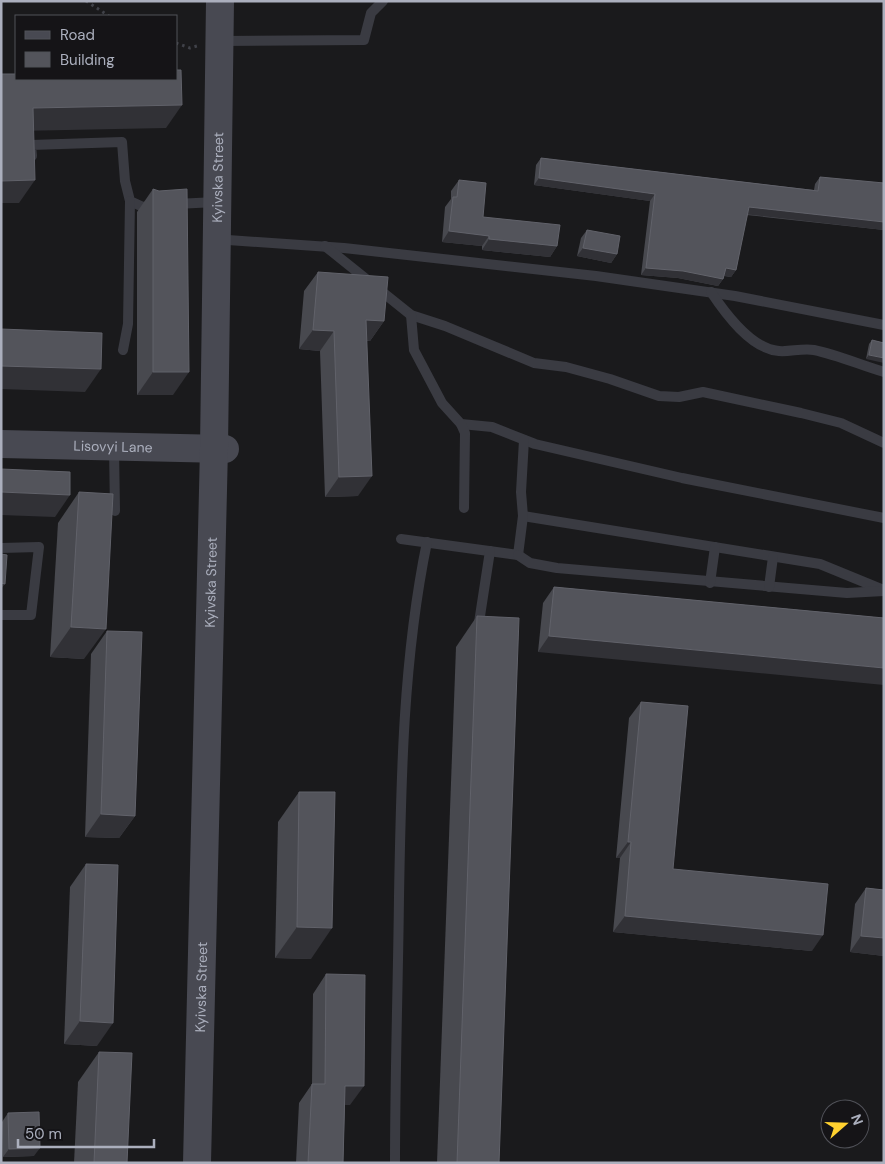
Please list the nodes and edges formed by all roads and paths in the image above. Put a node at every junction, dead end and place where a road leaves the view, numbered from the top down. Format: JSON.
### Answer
{"nodes":[{"id":1,"x":86,"y":1,"type":"edge"},
{"id":2,"x":220,"y":1,"type":"edge"},
{"id":3,"x":230,"y":1,"type":"edge"},
{"id":4,"x":383,"y":1,"type":"edge"},
{"id":5,"x":107,"y":15,"type":"edge"},
{"id":6,"x":224,"y":41,"type":"junction"},
{"id":7,"x":32,"y":168,"type":"edge"},
{"id":8,"x":130,"y":201,"type":"junction"},
{"id":9,"x":217,"y":202,"type":"junction"},
{"id":10,"x":228,"y":240,"type":"junction"},
{"id":11,"x":325,"y":246,"type":"junction"},
{"id":12,"x":710,"y":292,"type":"junction"},
{"id":13,"x":411,"y":315,"type":"junction"},
{"id":14,"x":884,"y":325,"type":"edge"},
{"id":15,"x":123,"y":350,"type":"dead end"},
{"id":16,"x":884,"y":372,"type":"edge"},
{"id":17,"x":461,"y":424,"type":"junction"},
{"id":18,"x":524,"y":440,"type":"junction"},
{"id":19,"x":884,"y":443,"type":"edge"},
{"id":20,"x":1,"y":444,"type":"edge"},
{"id":21,"x":114,"y":446,"type":"junction"},
{"id":22,"x":220,"y":449,"type":"junction"},
{"id":23,"x":464,"y":508,"type":"dead end"},
{"id":24,"x":115,"y":511,"type":"edge"},
{"id":25,"x":523,"y":516,"type":"junction"},
{"id":26,"x":884,"y":518,"type":"edge"},
{"id":27,"x":402,"y":539,"type":"dead end"},
{"id":28,"x":427,"y":542,"type":"junction"},
{"id":29,"x":715,"y":547,"type":"junction"},
{"id":30,"x":1,"y":548,"type":"edge"},
{"id":31,"x":490,"y":551,"type":"junction"},
{"id":32,"x":518,"y":555,"type":"junction"},
{"id":33,"x":773,"y":557,"type":"junction"},
{"id":34,"x":710,"y":582,"type":"junction"},
{"id":35,"x":769,"y":587,"type":"junction"},
{"id":36,"x":884,"y":590,"type":"edge"},
{"id":37,"x":1,"y":615,"type":"edge"},
{"id":38,"x":476,"y":637,"type":"edge"},
{"id":39,"x":196,"y":1163,"type":"edge"},
{"id":40,"x":209,"y":1163,"type":"edge"},
{"id":41,"x":396,"y":1163,"type":"edge"}],
"edges":[{"from":1,"to":5,"type":"path"},
{"from":2,"to":6,"type":"main road","name":"Kyivska Street"},
{"from":3,"to":6,"type":"main road","name":"Kyivska Street"},
{"from":4,"to":6,"type":"lane"},
{"from":6,"to":9,"type":"main road","name":"Kyivska Street"},
{"from":6,"to":10,"type":"main road","name":"Kyivska Street"},
{"from":7,"to":8,"type":"lane"},
{"from":8,"to":9,"type":"lane"},
{"from":8,"to":15,"type":"lane"},
{"from":9,"to":22,"type":"main road","name":"Kyivska Street"},
{"from":10,"to":11,"type":"lane"},
{"from":10,"to":22,"type":"main road","name":"Kyivska Street"},
{"from":11,"to":12,"type":"lane"},
{"from":11,"to":13,"type":"lane"},
{"from":12,"to":14,"type":"lane"},
{"from":12,"to":16,"type":"lane"},
{"from":13,"to":17,"type":"lane"},
{"from":13,"to":19,"type":"lane"},
{"from":17,"to":18,"type":"lane"},
{"from":17,"to":23,"type":"lane"},
{"from":18,"to":25,"type":"lane"},
{"from":18,"to":26,"type":"lane"},
{"from":20,"to":21,"type":"main road","name":"Lisovyi Lane"},
{"from":21,"to":22,"type":"main road","name":"Lisovyi Lane"},
{"from":21,"to":24,"type":"lane"},
{"from":22,"to":39,"type":"main road","name":"Kyivska Street"},
{"from":22,"to":40,"type":"main road","name":"Kyivska Street"},
{"from":25,"to":29,"type":"lane"},
{"from":25,"to":32,"type":"lane"},
{"from":27,"to":28,"type":"lane"},
{"from":28,"to":31,"type":"lane"},
{"from":28,"to":41,"type":"lane"},
{"from":29,"to":33,"type":"lane"},
{"from":29,"to":34,"type":"lane"},
{"from":30,"to":37,"type":"lane"},
{"from":31,"to":32,"type":"lane"},
{"from":31,"to":38,"type":"lane"},
{"from":32,"to":34,"type":"lane"},
{"from":33,"to":35,"type":"lane"},
{"from":33,"to":36,"type":"lane"},
{"from":34,"to":35,"type":"lane"},
{"from":35,"to":36,"type":"lane"}]}
